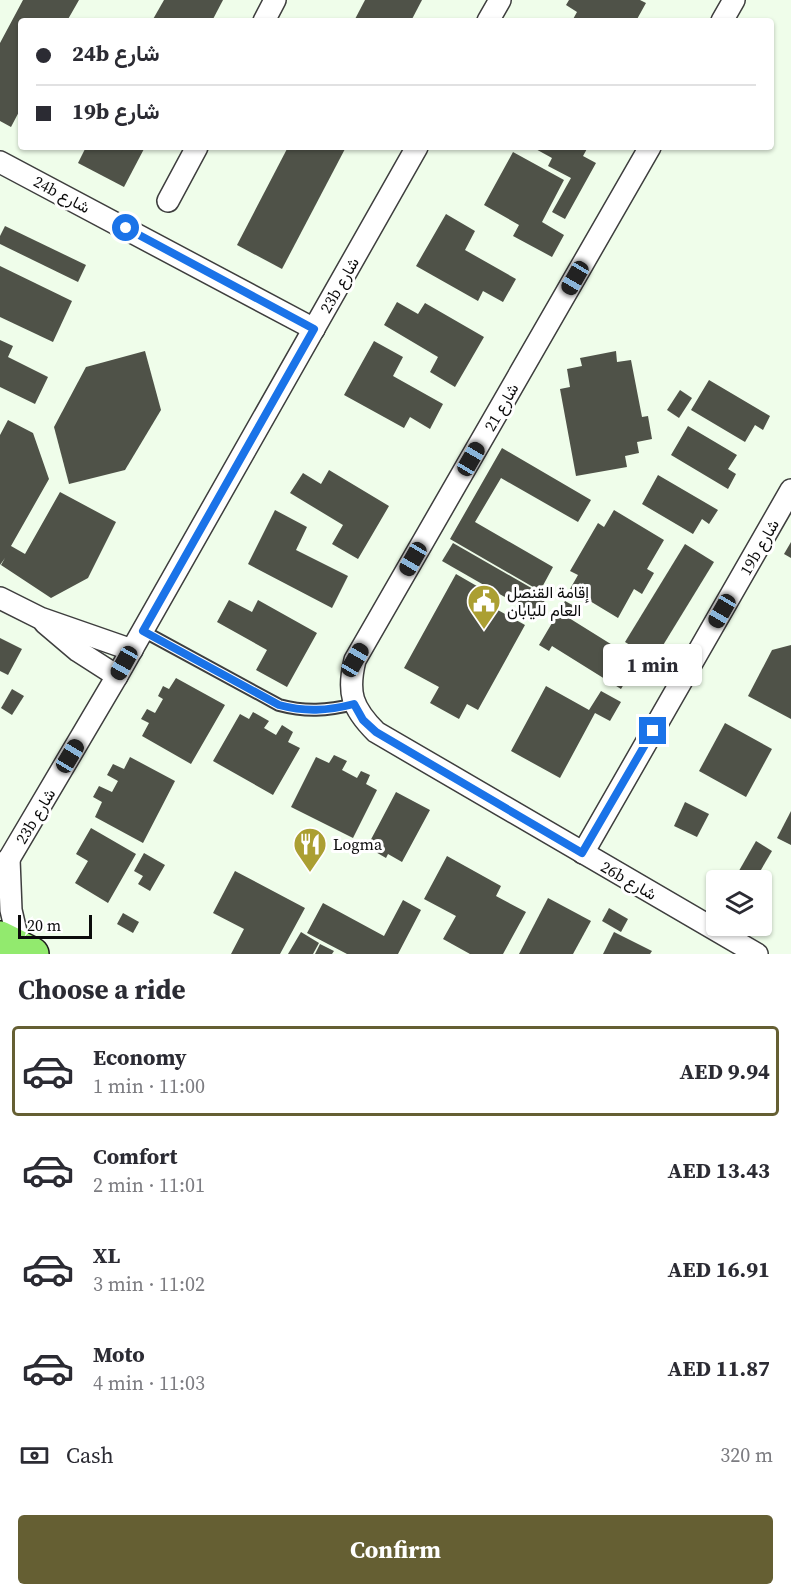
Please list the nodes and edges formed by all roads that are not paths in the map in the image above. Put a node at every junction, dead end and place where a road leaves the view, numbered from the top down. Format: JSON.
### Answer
{"nodes":[{"id":1,"x":275,"y":0,"type":"edge"},
{"id":2,"x":500,"y":0,"type":"edge"},
{"id":3,"x":734,"y":0,"type":"edge"},
{"id":4,"x":266,"y":18,"type":"edge"},
{"id":5,"x":490,"y":18,"type":"edge"},
{"id":6,"x":724,"y":18,"type":"edge"},
{"id":7,"x":195,"y":150,"type":"edge"},
{"id":8,"x":415,"y":150,"type":"edge"},
{"id":9,"x":648,"y":150,"type":"edge"},
{"id":10,"x":0,"y":162,"type":"edge"},
{"id":11,"x":168,"y":201,"type":"dead end"},
{"id":12,"x":314,"y":329,"type":"junction"},
{"id":13,"x":791,"y":490,"type":"edge"},
{"id":14,"x":0,"y":598,"type":"edge"},
{"id":15,"x":40,"y":618,"type":"junction"},
{"id":16,"x":143,"y":631,"type":"junction"},
{"id":17,"x":132,"y":650,"type":"junction"},
{"id":18,"x":117,"y":676,"type":"junction"},
{"id":19,"x":354,"y":704,"type":"junction"},
{"id":20,"x":582,"y":853,"type":"junction"},
{"id":21,"x":4,"y":863,"type":"edge"},
{"id":22,"x":17,"y":947,"type":"edge"},
{"id":23,"x":757,"y":954,"type":"edge"}],
"edges":[{"from":1,"to":4,"type":"street"},
{"from":2,"to":5,"type":"street"},
{"from":3,"to":6,"type":"street"},
{"from":7,"to":11,"type":"street"},
{"from":8,"to":12,"type":"street","name":"23b شارع"},
{"from":9,"to":19,"type":"street","name":"شارع 21"},
{"from":10,"to":12,"type":"street","name":"24b شارع"},
{"from":12,"to":16,"type":"street","name":"23b شارع"},
{"from":13,"to":20,"type":"street","name":"19b شارع"},
{"from":14,"to":15,"type":"street"},
{"from":15,"to":17,"type":"street"},
{"from":15,"to":18,"type":"street"},
{"from":16,"to":17,"type":"street","name":"23b شارع"},
{"from":16,"to":19,"type":"lane"},
{"from":17,"to":18,"type":"street","name":"23b شارع"},
{"from":18,"to":21,"type":"street","name":"23b شارع"},
{"from":19,"to":20,"type":"street","name":"26b شارع"},
{"from":20,"to":23,"type":"street","name":"26b شارع"},
{"from":21,"to":22,"type":"street","name":"23b شارع"}]}
